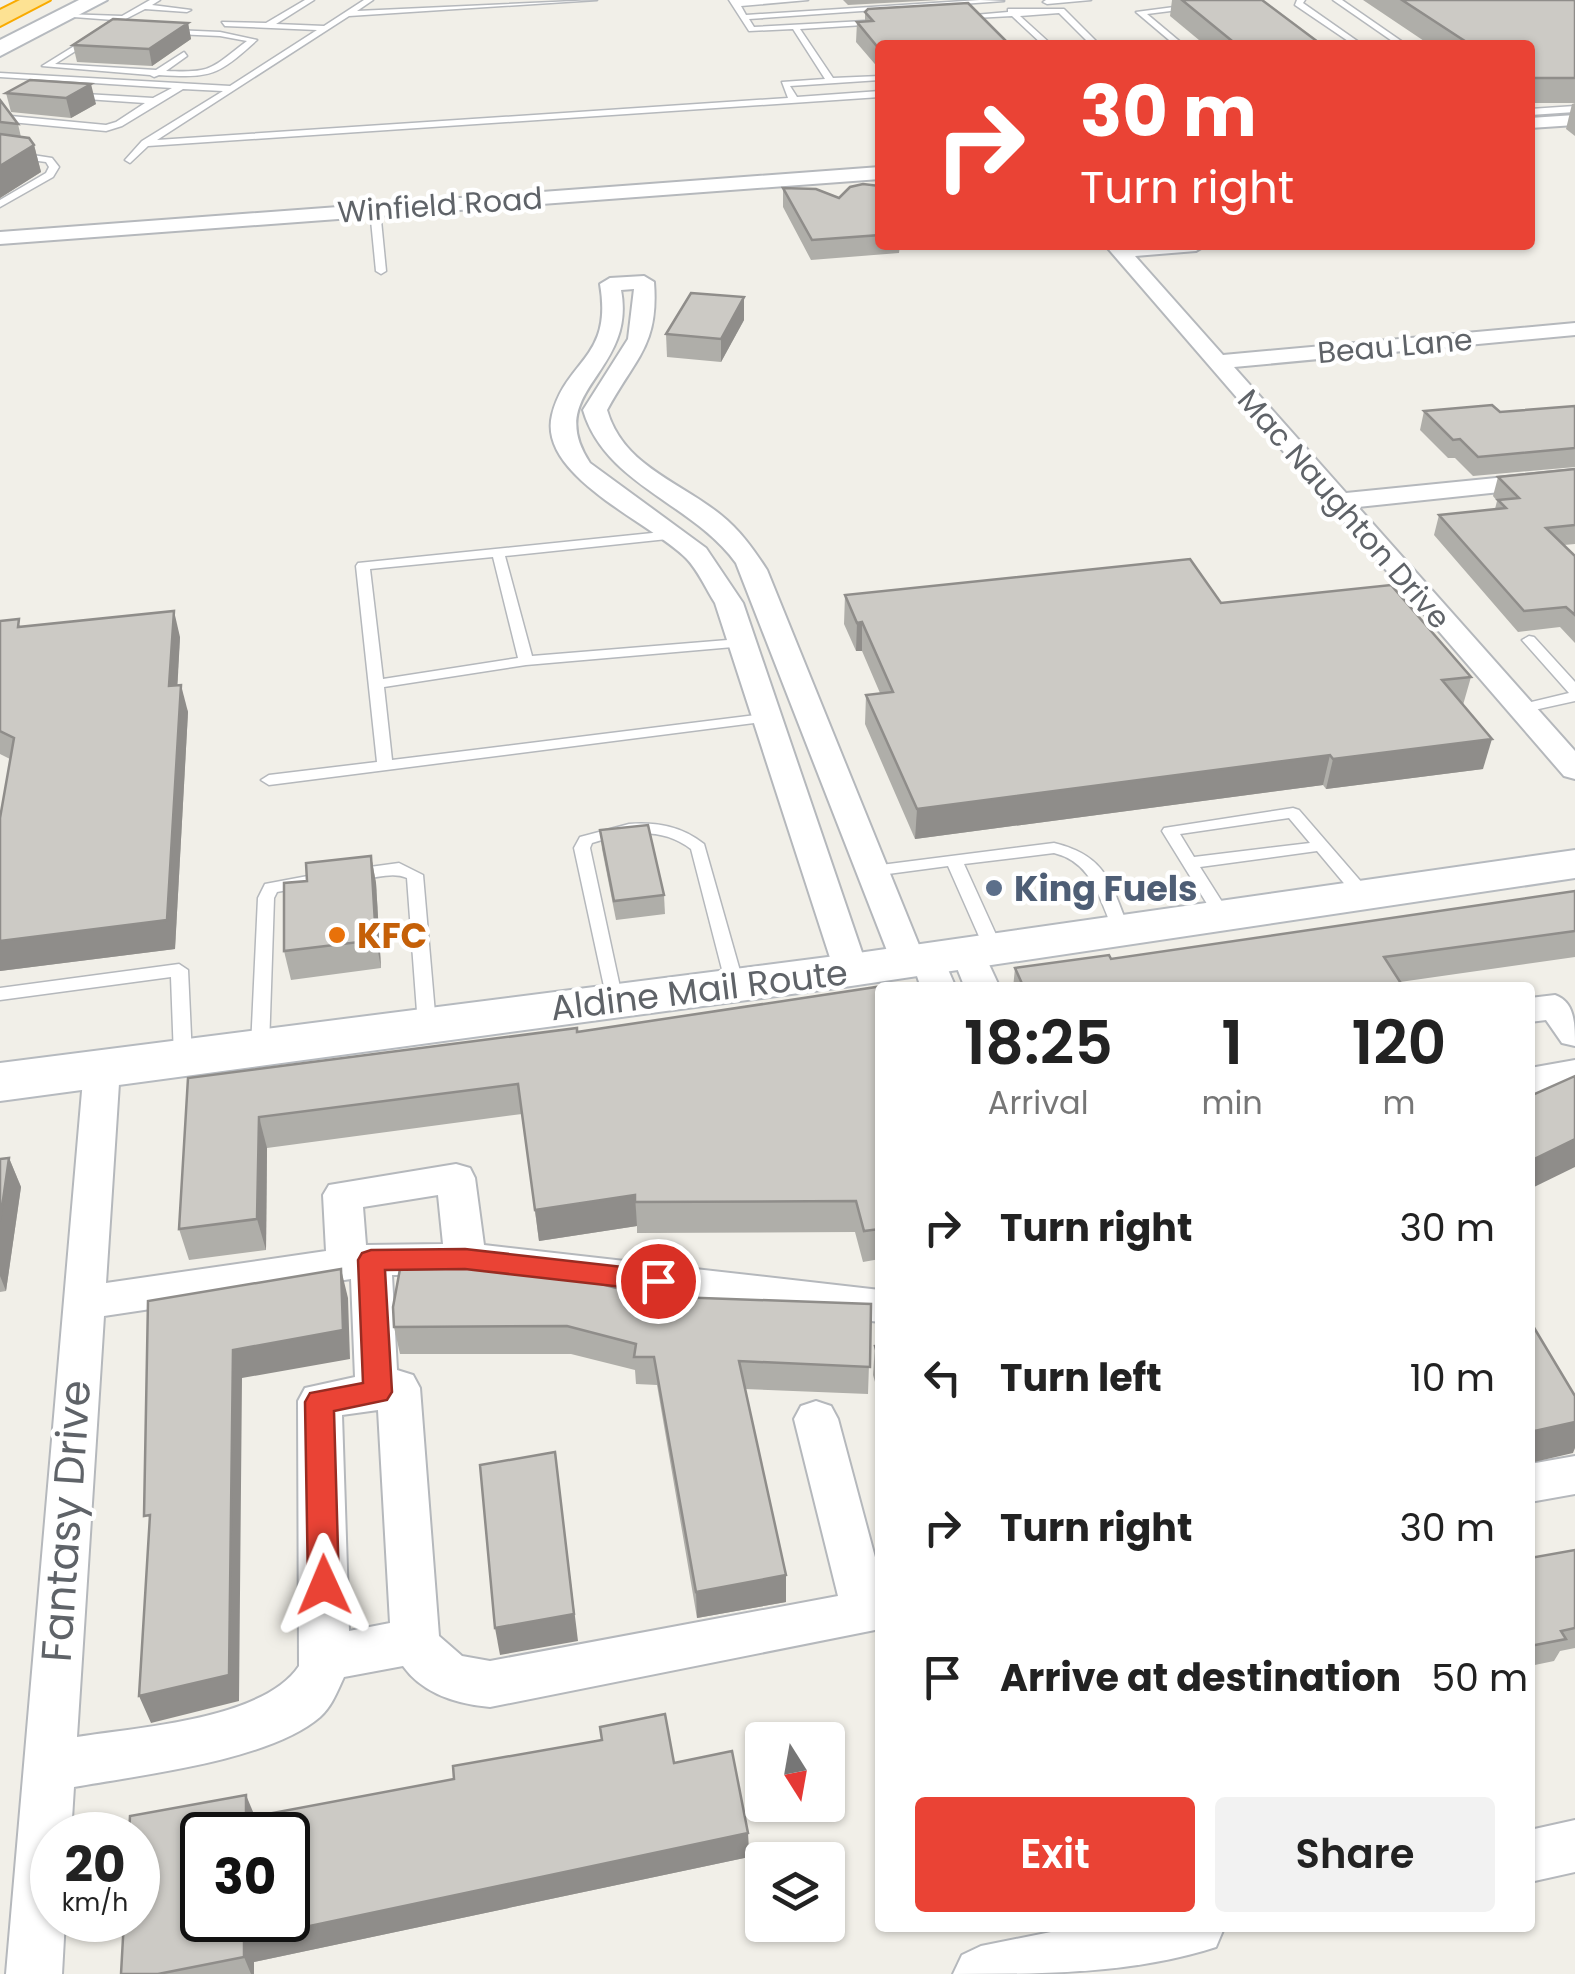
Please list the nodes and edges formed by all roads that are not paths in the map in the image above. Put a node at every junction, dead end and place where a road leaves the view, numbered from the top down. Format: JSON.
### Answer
{"nodes":[{"id":1,"x":38,"y":0,"type":"edge"},
{"id":2,"x":96,"y":0,"type":"edge"},
{"id":3,"x":156,"y":0,"type":"edge"},
{"id":4,"x":204,"y":0,"type":"edge"},
{"id":5,"x":310,"y":0,"type":"edge"},
{"id":6,"x":369,"y":0,"type":"edge"},
{"id":7,"x":594,"y":0,"type":"edge"},
{"id":8,"x":804,"y":0,"type":"edge"},
{"id":9,"x":1087,"y":0,"type":"edge"},
{"id":10,"x":1300,"y":0,"type":"edge"},
{"id":11,"x":1337,"y":0,"type":"edge"},
{"id":12,"x":734,"y":2,"type":"edge"},
{"id":13,"x":1001,"y":2,"type":"edge"},
{"id":14,"x":1206,"y":5,"type":"edge"},
{"id":15,"x":144,"y":7,"type":"junction"},
{"id":16,"x":782,"y":8,"type":"edge"},
{"id":17,"x":187,"y":10,"type":"junction"},
{"id":18,"x":348,"y":14,"type":"junction"},
{"id":19,"x":1014,"y":14,"type":"junction"},
{"id":20,"x":64,"y":16,"type":"junction"},
{"id":21,"x":743,"y":17,"type":"junction"},
{"id":22,"x":122,"y":18,"type":"junction"},
{"id":23,"x":936,"y":18,"type":"edge"},
{"id":24,"x":0,"y":19,"type":"edge"},
{"id":25,"x":168,"y":21,"type":"junction"},
{"id":26,"x":896,"y":21,"type":"edge"},
{"id":27,"x":227,"y":24,"type":"junction"},
{"id":28,"x":267,"y":26,"type":"junction"},
{"id":29,"x":817,"y":26,"type":"junction"},
{"id":30,"x":795,"y":27,"type":"junction"},
{"id":31,"x":324,"y":28,"type":"junction"},
{"id":32,"x":105,"y":29,"type":"junction"},
{"id":33,"x":214,"y":34,"type":"junction"},
{"id":34,"x":857,"y":36,"type":"edge"},
{"id":35,"x":1043,"y":40,"type":"edge"},
{"id":36,"x":1091,"y":40,"type":"edge"},
{"id":37,"x":1174,"y":40,"type":"edge"},
{"id":38,"x":1352,"y":40,"type":"edge"},
{"id":39,"x":1396,"y":40,"type":"edge"},
{"id":40,"x":194,"y":46,"type":"dead end"},
{"id":41,"x":0,"y":49,"type":"edge"},
{"id":42,"x":184,"y":54,"type":"edge"},
{"id":43,"x":46,"y":66,"type":"junction"},
{"id":44,"x":875,"y":67,"type":"edge"},
{"id":45,"x":155,"y":74,"type":"junction"},
{"id":46,"x":0,"y":75,"type":"edge"},
{"id":47,"x":27,"y":77,"type":"junction"},
{"id":48,"x":43,"y":78,"type":"junction"},
{"id":49,"x":875,"y":78,"type":"edge"},
{"id":50,"x":855,"y":80,"type":"junction"},
{"id":51,"x":831,"y":81,"type":"junction"},
{"id":52,"x":141,"y":84,"type":"junction"},
{"id":53,"x":181,"y":86,"type":"junction"},
{"id":54,"x":232,"y":88,"type":"junction"},
{"id":55,"x":22,"y":92,"type":"edge"},
{"id":56,"x":60,"y":94,"type":"edge"},
{"id":57,"x":875,"y":94,"type":"edge"},
{"id":58,"x":154,"y":100,"type":"junction"},
{"id":59,"x":794,"y":100,"type":"junction"},
{"id":60,"x":1575,"y":109,"type":"edge"},
{"id":61,"x":1535,"y":112,"type":"edge"},
{"id":62,"x":0,"y":118,"type":"edge"},
{"id":63,"x":1575,"y":120,"type":"edge"},
{"id":64,"x":1535,"y":123,"type":"edge"},
{"id":65,"x":145,"y":143,"type":"junction"},
{"id":66,"x":0,"y":152,"type":"edge"},
{"id":67,"x":130,"y":160,"type":"dead end"},
{"id":68,"x":875,"y":172,"type":"edge"},
{"id":69,"x":0,"y":204,"type":"edge"},
{"id":70,"x":375,"y":210,"type":"junction"},
{"id":71,"x":0,"y":238,"type":"edge"},
{"id":72,"x":1120,"y":250,"type":"edge"},
{"id":73,"x":382,"y":271,"type":"dead end"},
{"id":74,"x":1575,"y":329,"type":"edge"},
{"id":75,"x":1215,"y":362,"type":"junction"},
{"id":76,"x":598,"y":429,"type":"junction"},
{"id":77,"x":560,"y":432,"type":"junction"},
{"id":78,"x":1575,"y":478,"type":"edge"},
{"id":79,"x":1337,"y":502,"type":"junction"},
{"id":80,"x":672,"y":534,"type":"junction"},
{"id":81,"x":498,"y":552,"type":"junction"},
{"id":82,"x":757,"y":578,"type":"junction"},
{"id":83,"x":718,"y":584,"type":"junction"},
{"id":84,"x":1529,"y":640,"type":"dead end"},
{"id":85,"x":740,"y":643,"type":"junction"},
{"id":86,"x":526,"y":661,"type":"junction"},
{"id":87,"x":377,"y":684,"type":"junction"},
{"id":88,"x":1575,"y":693,"type":"edge"},
{"id":89,"x":1520,"y":709,"type":"junction"},
{"id":90,"x":764,"y":718,"type":"junction"},
{"id":91,"x":386,"y":766,"type":"junction"},
{"id":92,"x":1575,"y":770,"type":"edge"},
{"id":93,"x":269,"y":780,"type":"dead end"},
{"id":94,"x":1322,"y":846,"type":"junction"},
{"id":95,"x":954,"y":861,"type":"junction"},
{"id":96,"x":1189,"y":863,"type":"junction"},
{"id":97,"x":1575,"y":864,"type":"edge"},
{"id":98,"x":873,"y":871,"type":"junction"},
{"id":99,"x":1364,"y":896,"type":"junction"},
{"id":100,"x":1223,"y":916,"type":"junction"},
{"id":101,"x":1122,"y":931,"type":"junction"},
{"id":102,"x":929,"y":969,"type":"edge"},
{"id":103,"x":735,"y":986,"type":"junction"},
{"id":104,"x":0,"y":994,"type":"edge"},
{"id":105,"x":614,"y":1001,"type":"junction"},
{"id":106,"x":1535,"y":1009,"type":"edge"},
{"id":107,"x":427,"y":1026,"type":"junction"},
{"id":108,"x":1575,"y":1034,"type":"edge"},
{"id":109,"x":260,"y":1047,"type":"junction"},
{"id":110,"x":183,"y":1057,"type":"junction"},
{"id":111,"x":102,"y":1068,"type":"junction"},
{"id":112,"x":1575,"y":1073,"type":"edge"},
{"id":113,"x":1535,"y":1080,"type":"edge"},
{"id":114,"x":0,"y":1082,"type":"edge"},
{"id":115,"x":465,"y":1259,"type":"junction"},
{"id":116,"x":359,"y":1262,"type":"junction"},
{"id":117,"x":84,"y":1303,"type":"junction"},
{"id":118,"x":875,"y":1305,"type":"edge"},
{"id":119,"x":378,"y":1392,"type":"junction"},
{"id":120,"x":816,"y":1420,"type":"dead end"},
{"id":121,"x":1575,"y":1475,"type":"edge"},
{"id":122,"x":1535,"y":1482,"type":"edge"},
{"id":123,"x":414,"y":1641,"type":"junction"},
{"id":124,"x":326,"y":1658,"type":"junction"},
{"id":125,"x":47,"y":1767,"type":"junction"},
{"id":126,"x":1575,"y":1846,"type":"edge"},
{"id":127,"x":1535,"y":1855,"type":"edge"},
{"id":128,"x":1178,"y":1932,"type":"edge"},
{"id":129,"x":34,"y":1974,"type":"edge"},
{"id":130,"x":981,"y":1974,"type":"edge"}],
"edges":[{"from":1,"to":24,"type":"highway"},
{"from":2,"to":20,"type":"main road"},
{"from":3,"to":15,"type":"lane"},
{"from":4,"to":17,"type":"lane"},
{"from":5,"to":28,"type":"lane"},
{"from":6,"to":18,"type":"lane"},
{"from":7,"to":18,"type":"lane"},
{"from":8,"to":16,"type":"lane"},
{"from":9,"to":13,"type":"lane"},
{"from":10,"to":38,"type":"lane"},
{"from":11,"to":39,"type":"lane"},
{"from":12,"to":16,"type":"lane"},
{"from":12,"to":21,"type":"lane"},
{"from":13,"to":16,"type":"lane"},
{"from":13,"to":19,"type":"lane"},
{"from":14,"to":37,"type":"lane"},
{"from":15,"to":17,"type":"lane"},
{"from":15,"to":22,"type":"lane"},
{"from":16,"to":21,"type":"lane"},
{"from":17,"to":25,"type":"lane"},
{"from":18,"to":31,"type":"lane"},
{"from":19,"to":23,"type":"lane"},
{"from":19,"to":35,"type":"lane"},
{"from":19,"to":36,"type":"lane"},
{"from":20,"to":22,"type":"lane"},
{"from":20,"to":41,"type":"main road"},
{"from":21,"to":30,"type":"lane"},
{"from":22,"to":25,"type":"lane"},
{"from":22,"to":32,"type":"lane"},
{"from":25,"to":27,"type":"lane"},
{"from":26,"to":29,"type":"lane"},
{"from":27,"to":28,"type":"lane"},
{"from":27,"to":33,"type":"lane"},
{"from":28,"to":31,"type":"lane"},
{"from":29,"to":30,"type":"lane"},
{"from":29,"to":34,"type":"lane"},
{"from":30,"to":51,"type":"lane"},
{"from":31,"to":54,"type":"lane"},
{"from":32,"to":33,"type":"lane"},
{"from":32,"to":43,"type":"lane"},
{"from":33,"to":40,"type":"lane"},
{"from":33,"to":45,"type":"lane"},
{"from":42,"to":45,"type":"lane"},
{"from":43,"to":45,"type":"lane"},
{"from":43,"to":47,"type":"lane"},
{"from":44,"to":50,"type":"lane"},
{"from":45,"to":52,"type":"lane"},
{"from":46,"to":47,"type":"lane"},
{"from":47,"to":48,"type":"lane"},
{"from":48,"to":52,"type":"lane"},
{"from":48,"to":55,"type":"lane"},
{"from":49,"to":50,"type":"lane"},
{"from":50,"to":51,"type":"lane"},
{"from":51,"to":59,"type":"lane"},
{"from":52,"to":53,"type":"lane"},
{"from":53,"to":54,"type":"lane"},
{"from":53,"to":58,"type":"lane"},
{"from":54,"to":65,"type":"lane"},
{"from":56,"to":58,"type":"lane"},
{"from":57,"to":59,"type":"lane"},
{"from":58,"to":62,"type":"lane"},
{"from":59,"to":65,"type":"lane"},
{"from":60,"to":61,"type":"lane"},
{"from":63,"to":64,"type":"street"},
{"from":65,"to":67,"type":"lane"},
{"from":66,"to":69,"type":"lane"},
{"from":68,"to":70,"type":"street","name":"Winfield Road"},
{"from":70,"to":71,"type":"street","name":"Winfield Road"},
{"from":70,"to":73,"type":"lane"},
{"from":72,"to":75,"type":"street","name":"Mac Naughton Drive"},
{"from":74,"to":75,"type":"street","name":"Beau Lane"},
{"from":75,"to":79,"type":"street","name":"Mac Naughton Drive"},
{"from":76,"to":77,"type":"street"},
{"from":76,"to":77,"type":"street"},
{"from":76,"to":82,"type":"street"},
{"from":77,"to":80,"type":"street"},
{"from":78,"to":79,"type":"street"},
{"from":79,"to":89,"type":"street","name":"Mac Naughton Drive"},
{"from":80,"to":81,"type":"lane"},
{"from":80,"to":83,"type":"street"},
{"from":81,"to":86,"type":"lane"},
{"from":81,"to":87,"type":"lane"},
{"from":82,"to":83,"type":"street"},
{"from":82,"to":98,"type":"street"},
{"from":83,"to":85,"type":"street"},
{"from":84,"to":88,"type":"lane"},
{"from":85,"to":86,"type":"lane"},
{"from":85,"to":90,"type":"street"},
{"from":86,"to":87,"type":"lane"},
{"from":87,"to":91,"type":"lane"},
{"from":88,"to":89,"type":"lane"},
{"from":89,"to":92,"type":"street","name":"Mac Naughton Drive"},
{"from":90,"to":91,"type":"lane"},
{"from":90,"to":102,"type":"street"},
{"from":91,"to":93,"type":"lane"},
{"from":94,"to":96,"type":"lane"},
{"from":94,"to":96,"type":"lane"},
{"from":94,"to":99,"type":"lane"},
{"from":95,"to":98,"type":"lane"},
{"from":95,"to":101,"type":"lane"},
{"from":95,"to":102,"type":"lane"},
{"from":96,"to":100,"type":"lane"},
{"from":97,"to":99,"type":"main road","name":"Aldine Mail Route"},
{"from":98,"to":102,"type":"street"},
{"from":99,"to":100,"type":"main road","name":"Aldine Mail Route"},
{"from":100,"to":101,"type":"main road","name":"Aldine Mail Route"},
{"from":101,"to":102,"type":"main road","name":"Aldine Mail Route"},
{"from":102,"to":103,"type":"main road","name":"Aldine Mail Route"},
{"from":103,"to":105,"type":"main road","name":"Aldine Mail Route"},
{"from":103,"to":105,"type":"lane"},
{"from":104,"to":110,"type":"lane"},
{"from":105,"to":107,"type":"main road","name":"Aldine Mail Route"},
{"from":106,"to":108,"type":"street"},
{"from":107,"to":109,"type":"main road","name":"Aldine Mail Route"},
{"from":107,"to":109,"type":"lane"},
{"from":109,"to":110,"type":"main road","name":"Aldine Mail Route"},
{"from":110,"to":111,"type":"main road","name":"Aldine Mail Route"},
{"from":111,"to":114,"type":"main road","name":"Aldine Mail Route"},
{"from":111,"to":117,"type":"street","name":"Fantasy Drive"},
{"from":112,"to":113,"type":"street"},
{"from":115,"to":116,"type":"street"},
{"from":115,"to":116,"type":"street"},
{"from":115,"to":118,"type":"street"},
{"from":116,"to":117,"type":"street"},
{"from":116,"to":119,"type":"street"},
{"from":117,"to":125,"type":"street","name":"Fantasy Drive"},
{"from":119,"to":123,"type":"street"},
{"from":119,"to":124,"type":"street"},
{"from":120,"to":123,"type":"street"},
{"from":121,"to":122,"type":"street"},
{"from":123,"to":124,"type":"street"},
{"from":124,"to":125,"type":"street"},
{"from":125,"to":129,"type":"street","name":"Fantasy Drive"},
{"from":126,"to":127,"type":"street"},
{"from":128,"to":130,"type":"street"}]}
